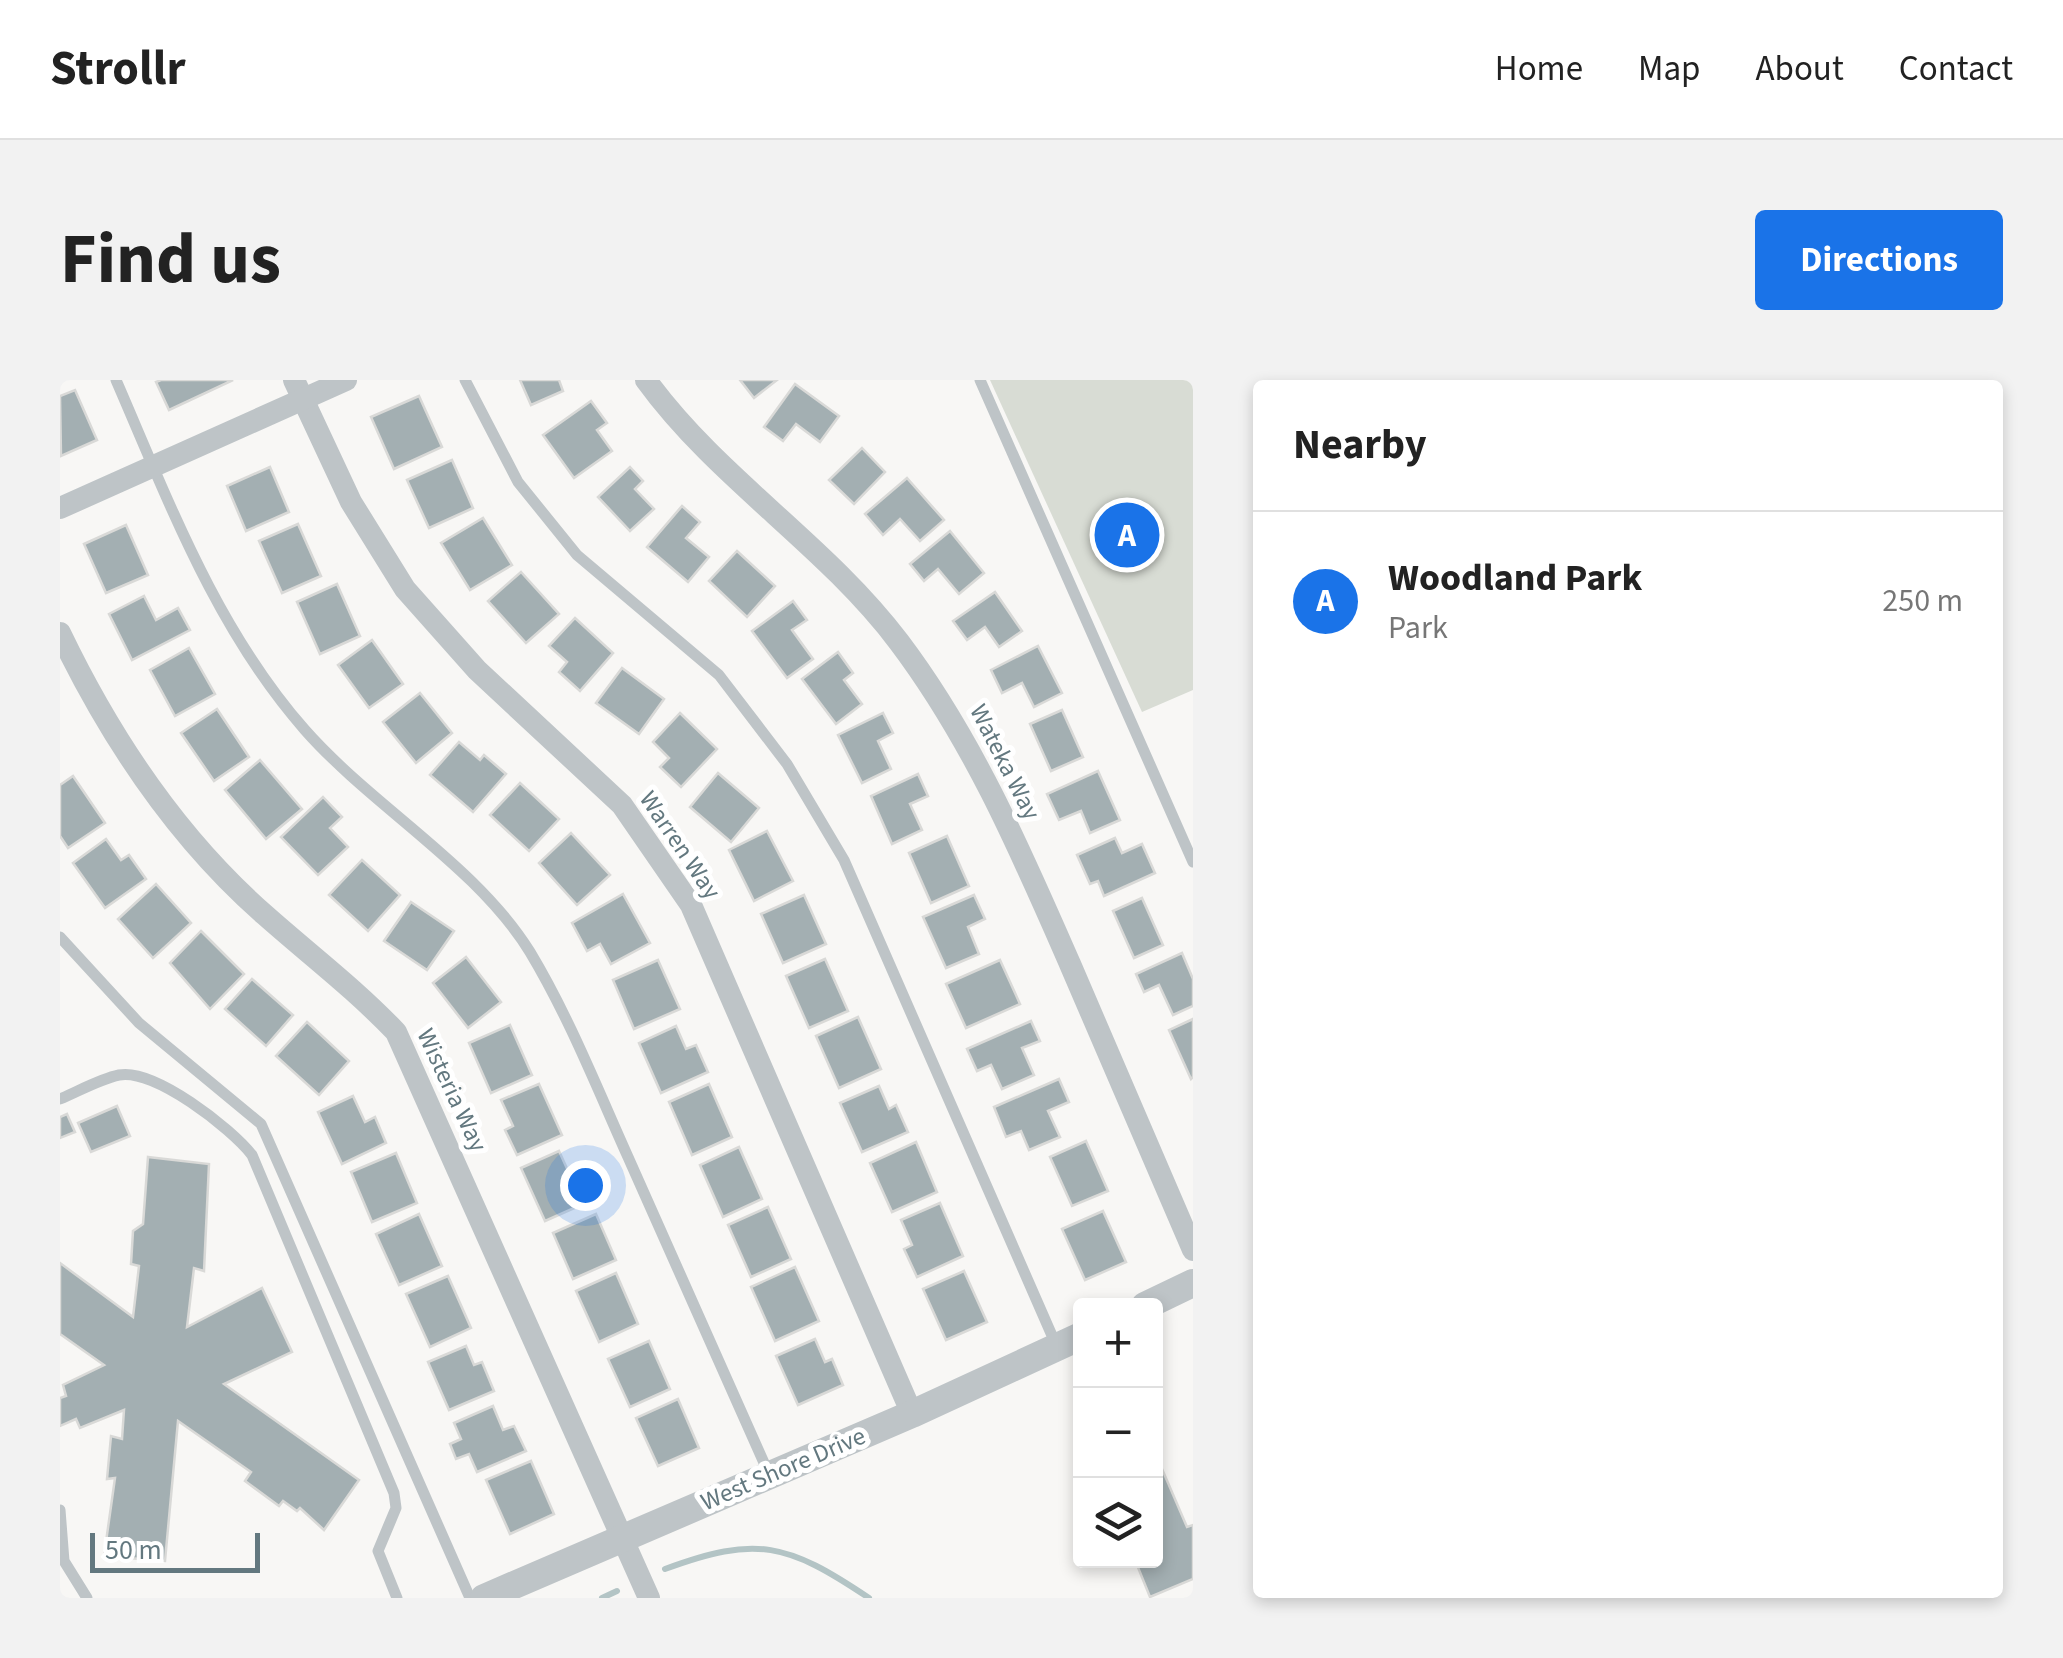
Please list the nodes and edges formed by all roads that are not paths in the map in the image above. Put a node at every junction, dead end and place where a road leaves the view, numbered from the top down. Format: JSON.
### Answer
{"nodes":[{"id":1,"x":116,"y":380,"type":"edge"},
{"id":2,"x":346,"y":380,"type":"edge"},
{"id":3,"x":465,"y":380,"type":"edge"},
{"id":4,"x":646,"y":380,"type":"edge"},
{"id":5,"x":980,"y":380,"type":"edge"},
{"id":6,"x":298,"y":390,"type":"edge"},
{"id":7,"x":154,"y":466,"type":"junction"},
{"id":8,"x":60,"y":508,"type":"edge"},
{"id":9,"x":60,"y":633,"type":"edge"},
{"id":10,"x":1193,"y":862,"type":"edge"},
{"id":11,"x":60,"y":936,"type":"edge"},
{"id":12,"x":60,"y":1098,"type":"edge"},
{"id":13,"x":1193,"y":1250,"type":"edge"},
{"id":14,"x":1193,"y":1284,"type":"edge"},
{"id":15,"x":1163,"y":1298,"type":"edge"},
{"id":16,"x":1069,"y":1341,"type":"edge"},
{"id":17,"x":912,"y":1414,"type":"junction"},
{"id":18,"x":770,"y":1476,"type":"junction"},
{"id":19,"x":60,"y":1510,"type":"edge"},
{"id":20,"x":621,"y":1538,"type":"junction"},
{"id":21,"x":87,"y":1598,"type":"edge"},
{"id":22,"x":397,"y":1598,"type":"edge"},
{"id":23,"x":470,"y":1598,"type":"edge"},
{"id":24,"x":484,"y":1598,"type":"edge"},
{"id":25,"x":649,"y":1598,"type":"edge"}],
"edges":[{"from":1,"to":7,"type":"lane"},
{"from":2,"to":6,"type":"street"},
{"from":3,"to":16,"type":"lane"},
{"from":4,"to":13,"type":"street","name":"Wateka Way"},
{"from":5,"to":10,"type":"lane"},
{"from":6,"to":7,"type":"street"},
{"from":6,"to":17,"type":"street","name":"Warren Way"},
{"from":7,"to":8,"type":"street"},
{"from":7,"to":18,"type":"lane"},
{"from":9,"to":20,"type":"street","name":"Wisteria Way"},
{"from":11,"to":23,"type":"lane"},
{"from":12,"to":22,"type":"lane"},
{"from":14,"to":15,"type":"street"},
{"from":16,"to":17,"type":"street","name":"West Shore Drive"},
{"from":17,"to":18,"type":"street","name":"West Shore Drive"},
{"from":18,"to":20,"type":"street","name":"West Shore Drive"},
{"from":19,"to":21,"type":"lane"},
{"from":20,"to":24,"type":"street","name":"West Shore Drive"},
{"from":20,"to":25,"type":"street","name":"Wisteria Way"}]}
